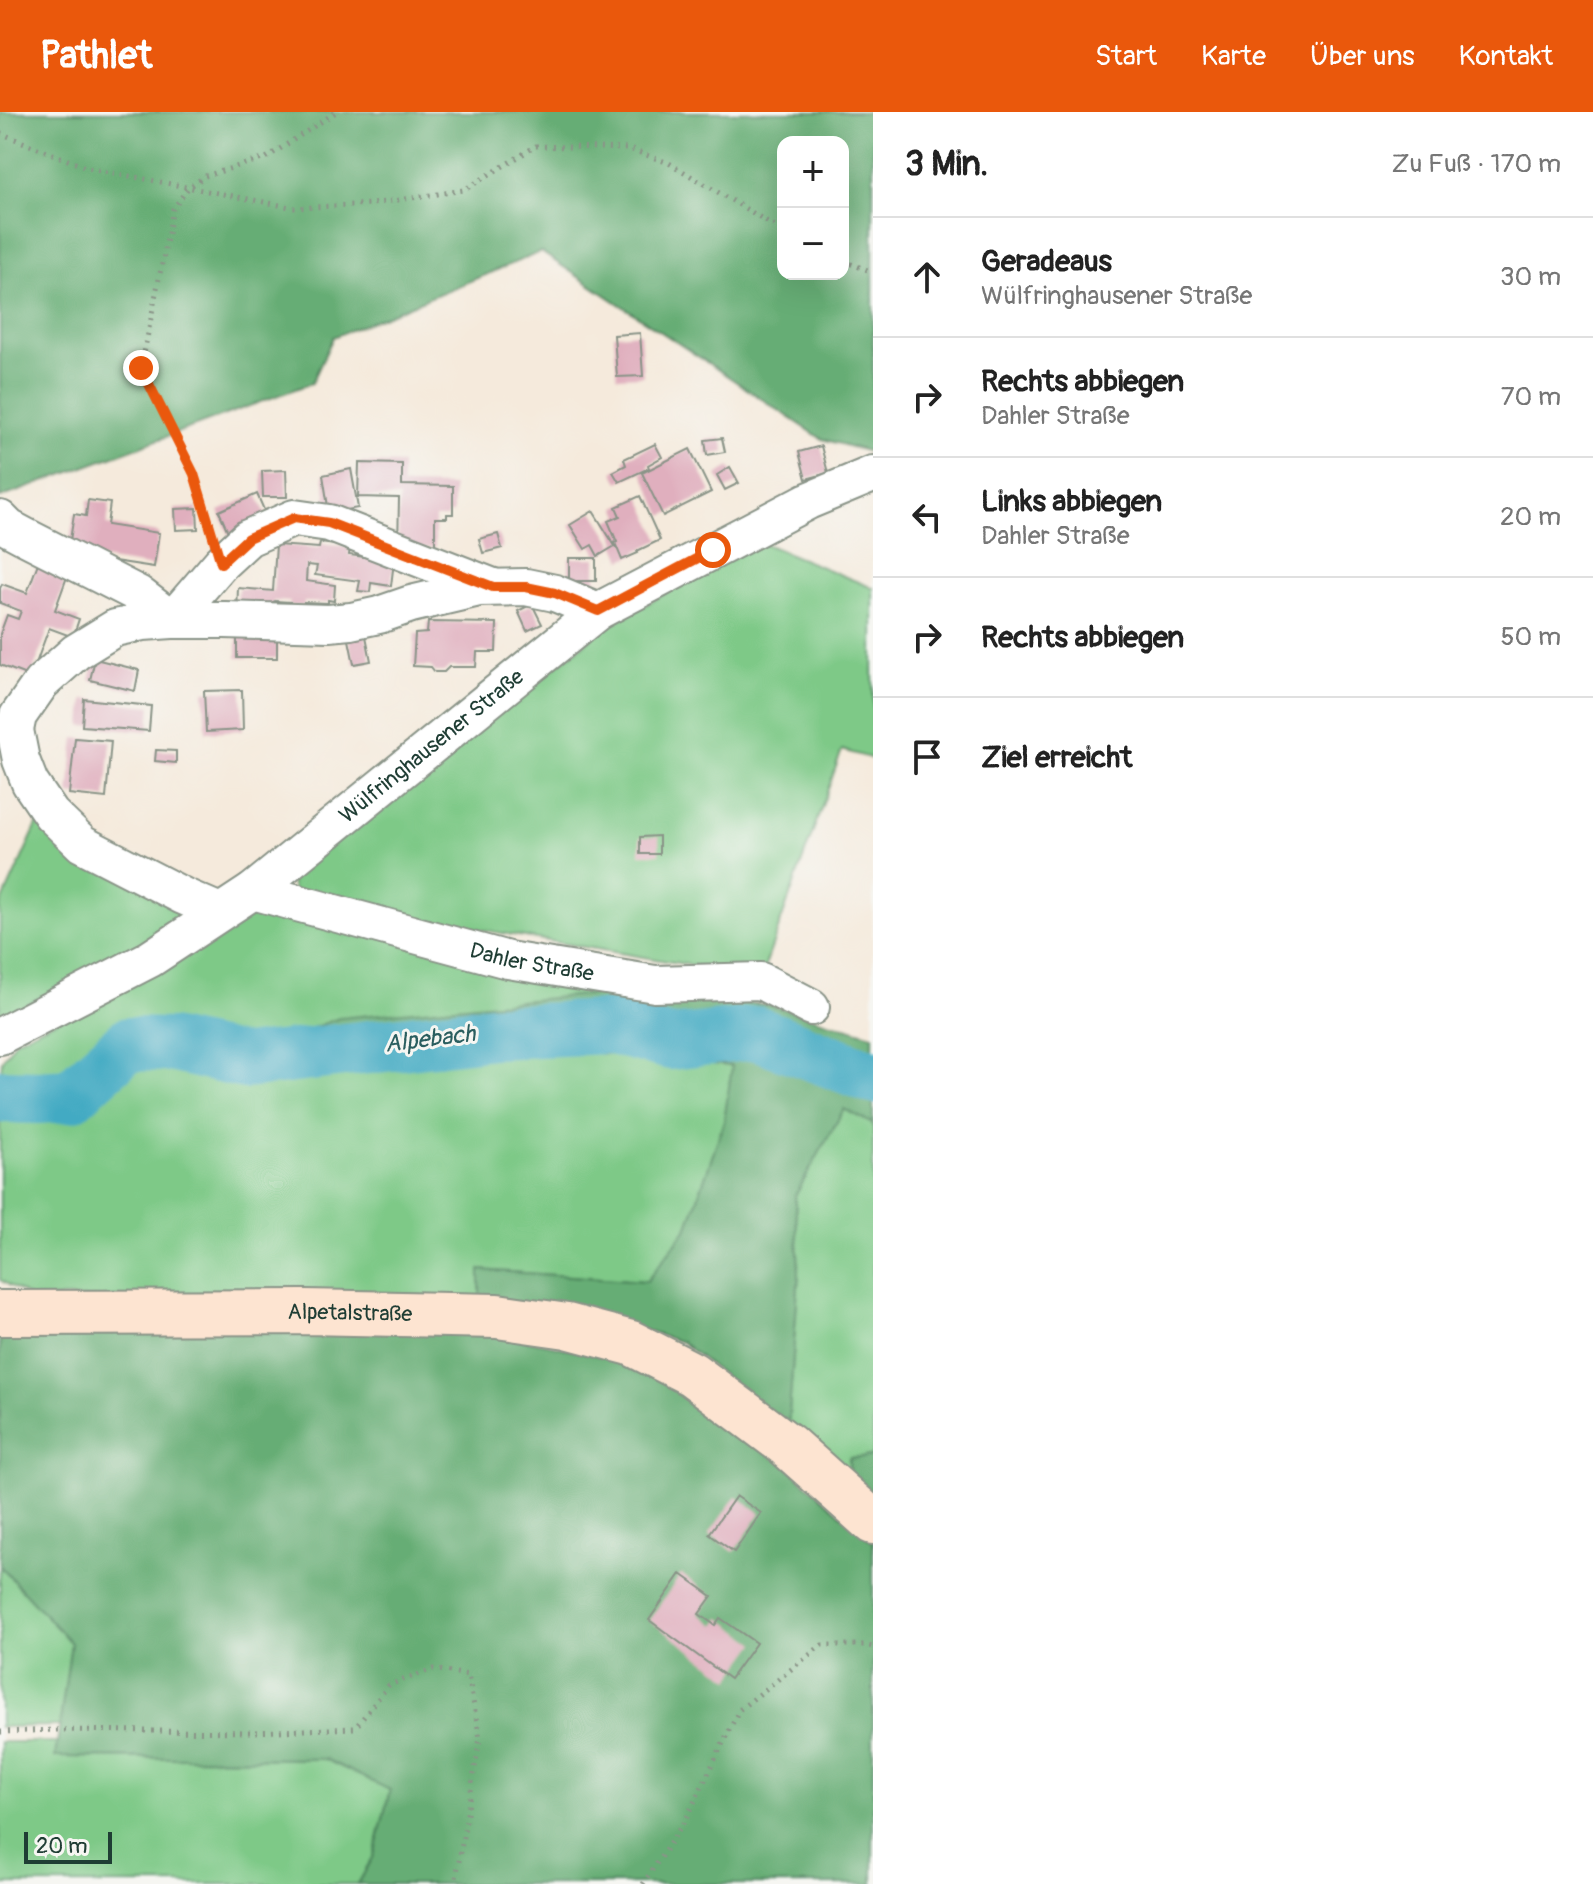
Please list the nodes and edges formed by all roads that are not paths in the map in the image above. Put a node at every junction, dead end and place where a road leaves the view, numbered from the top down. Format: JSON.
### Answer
{"nodes":[{"id":1,"x":873,"y":474,"type":"edge"},
{"id":2,"x":0,"y":519,"type":"edge"},
{"id":3,"x":493,"y":587,"type":"junction"},
{"id":4,"x":598,"y":611,"type":"junction"},
{"id":5,"x":172,"y":620,"type":"junction"},
{"id":6,"x":253,"y":891,"type":"junction"},
{"id":7,"x":220,"y":912,"type":"junction"},
{"id":8,"x":811,"y":1007,"type":"dead end"},
{"id":9,"x":0,"y":1036,"type":"edge"},
{"id":10,"x":0,"y":1313,"type":"edge"},
{"id":11,"x":873,"y":1522,"type":"edge"}],
"edges":[{"from":1,"to":4,"type":"street","name":"Wülfringhausener Straße"},
{"from":2,"to":5,"type":"street"},
{"from":3,"to":4,"type":"street"},
{"from":3,"to":5,"type":"street"},
{"from":3,"to":5,"type":"street"},
{"from":4,"to":6,"type":"street","name":"Wülfringhausener Straße"},
{"from":5,"to":7,"type":"street"},
{"from":6,"to":7,"type":"street","name":"Wülfringhausener Straße"},
{"from":6,"to":8,"type":"street","name":"Dahler Straße"},
{"from":7,"to":9,"type":"street","name":"Wülfringhausener Straße"},
{"from":10,"to":11,"type":"main road","name":"Alpetalstraße"}]}
